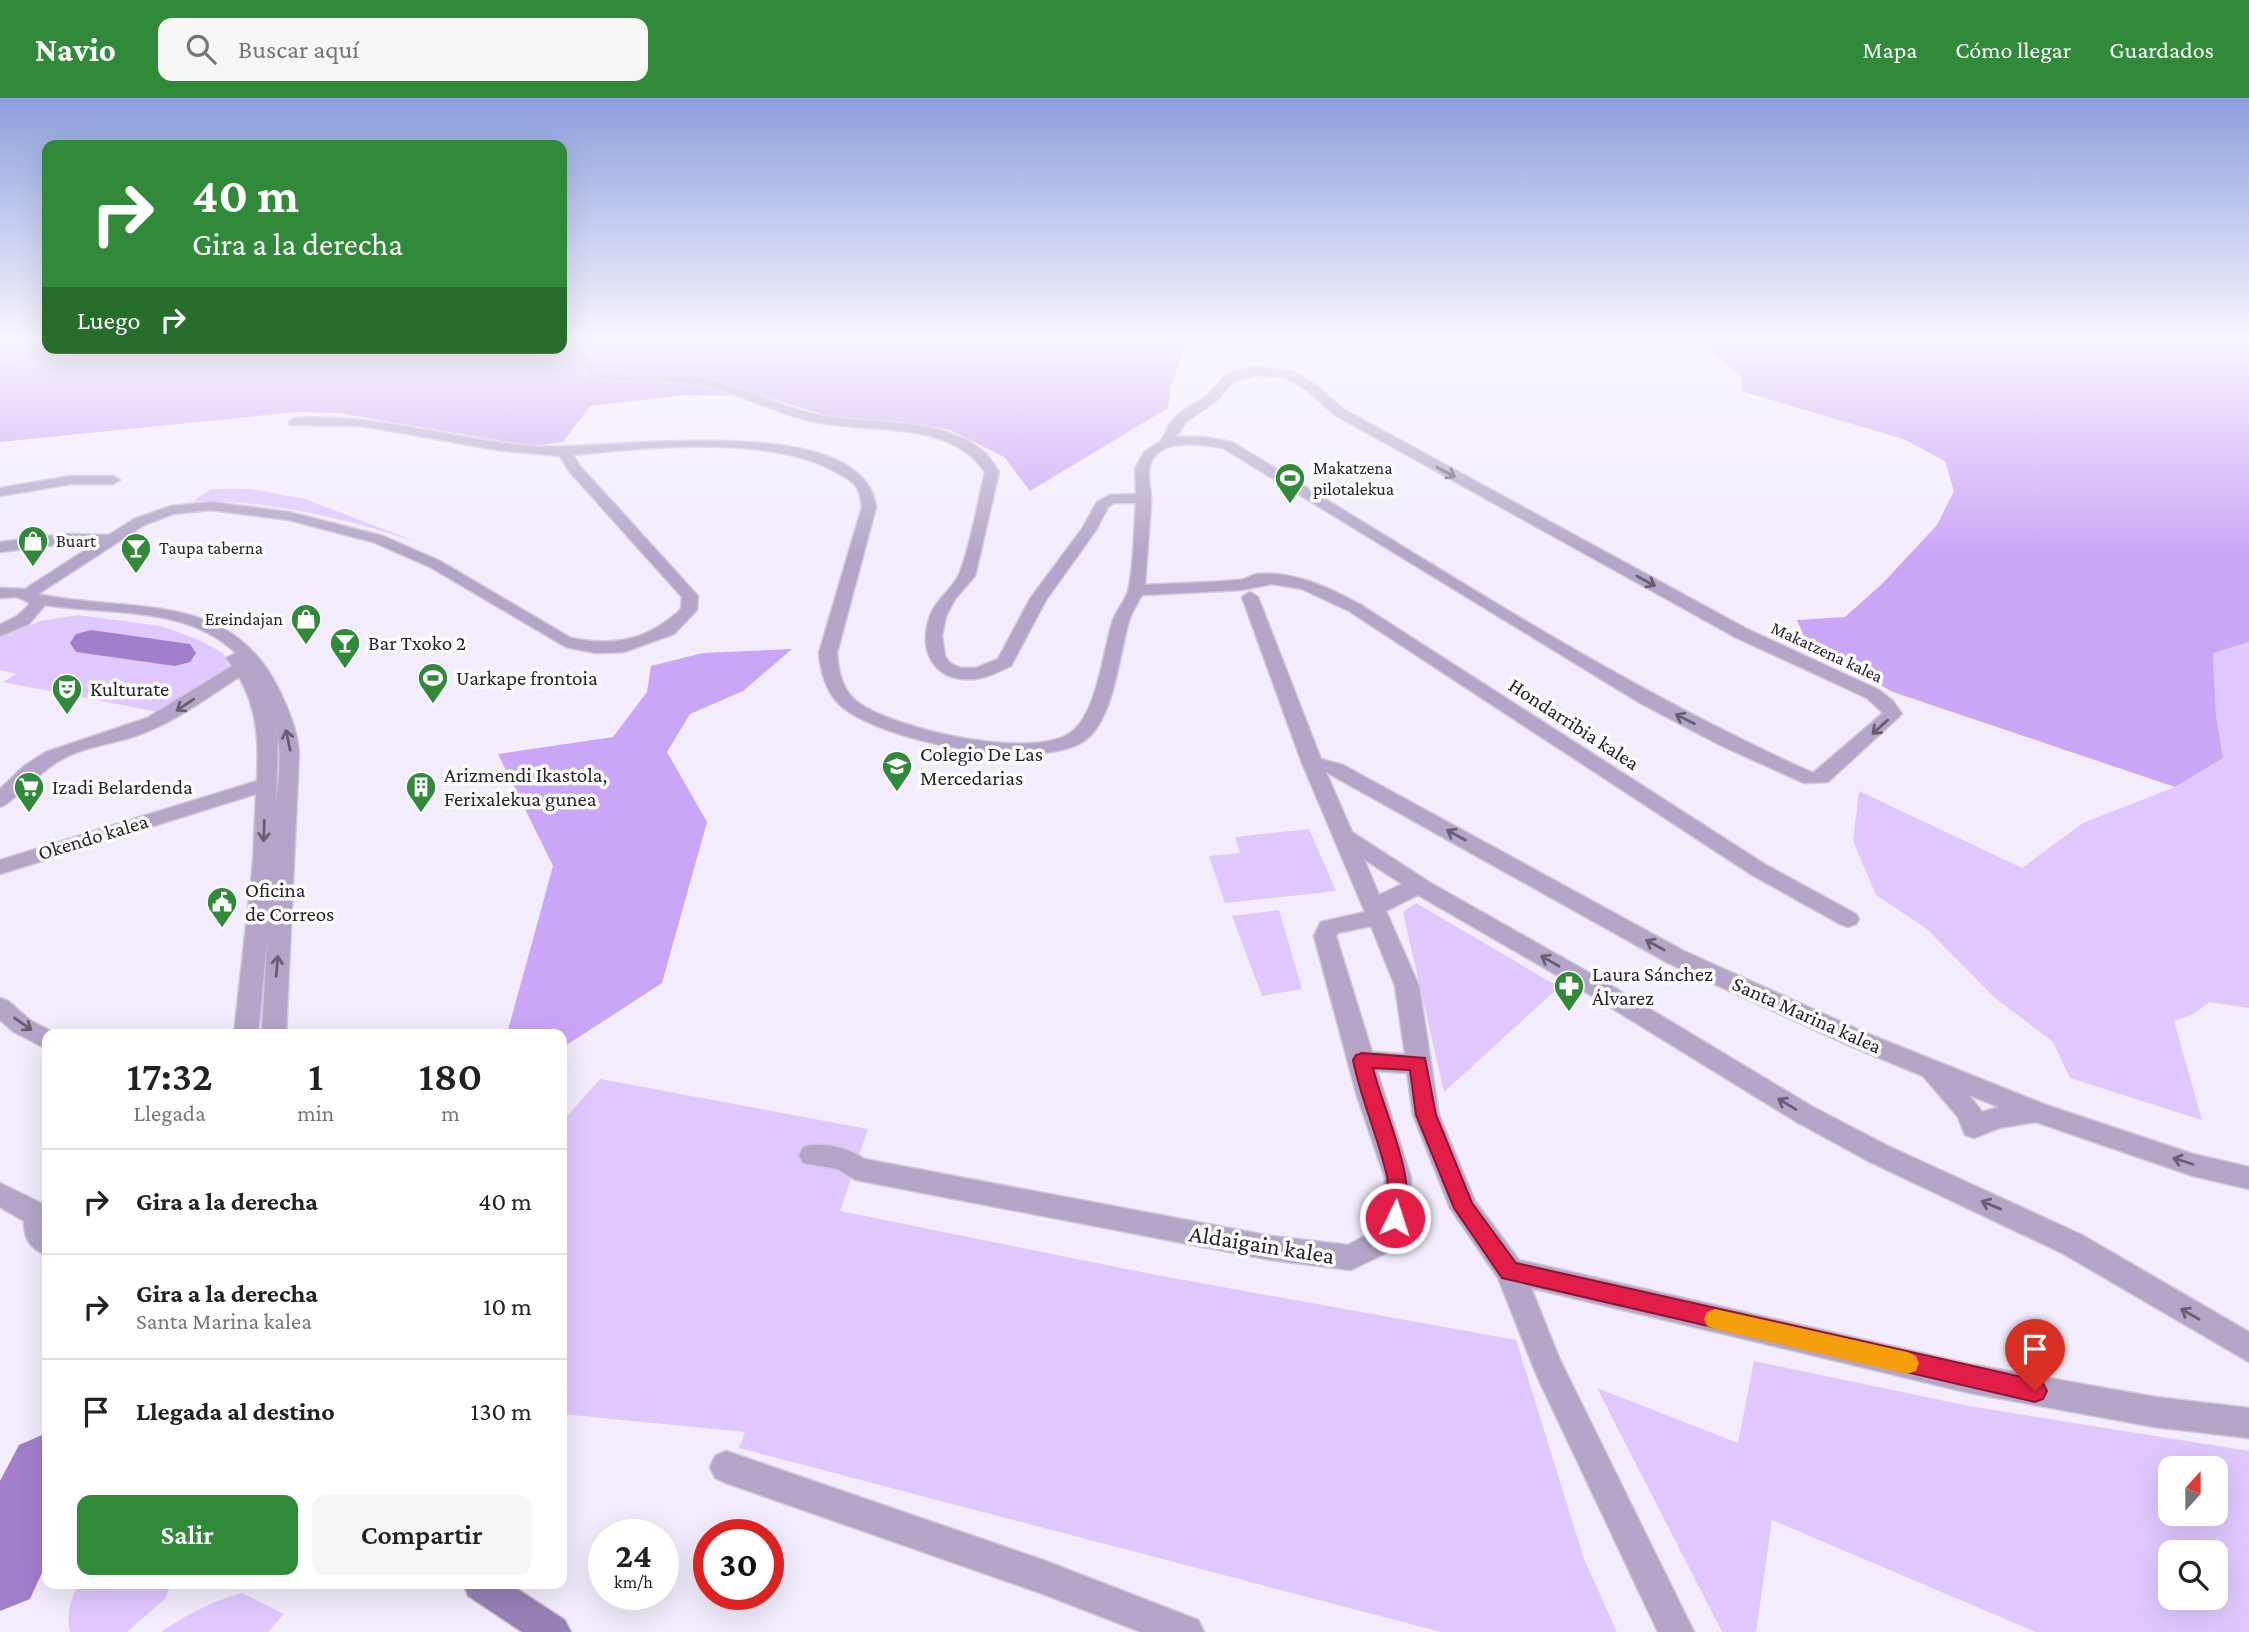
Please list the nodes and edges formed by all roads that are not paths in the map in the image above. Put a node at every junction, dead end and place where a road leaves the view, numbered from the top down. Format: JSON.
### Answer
{"nodes":[{"id":1,"x":799,"y":412,"type":"edge"},
{"id":2,"x":1192,"y":412,"type":"edge"},
{"id":3,"x":1339,"y":412,"type":"edge"},
{"id":4,"x":295,"y":422,"type":"dead end"},
{"id":5,"x":1167,"y":442,"type":"junction"},
{"id":6,"x":565,"y":452,"type":"junction"},
{"id":7,"x":113,"y":480,"type":"dead end"},
{"id":8,"x":0,"y":492,"type":"edge"},
{"id":9,"x":1144,"y":498,"type":"junction"},
{"id":10,"x":110,"y":539,"type":"junction"},
{"id":11,"x":0,"y":548,"type":"edge"},
{"id":12,"x":1271,"y":579,"type":"junction"},
{"id":13,"x":1219,"y":584,"type":"junction"},
{"id":14,"x":1137,"y":590,"type":"junction"},
{"id":15,"x":0,"y":593,"type":"edge"},
{"id":16,"x":1250,"y":597,"type":"junction"},
{"id":17,"x":31,"y":602,"type":"junction"},
{"id":18,"x":0,"y":631,"type":"edge"},
{"id":19,"x":242,"y":667,"type":"junction"},
{"id":20,"x":1312,"y":763,"type":"junction"},
{"id":21,"x":267,"y":784,"type":"junction"},
{"id":22,"x":0,"y":800,"type":"edge"},
{"id":23,"x":1344,"y":835,"type":"junction"},
{"id":24,"x":0,"y":867,"type":"edge"},
{"id":25,"x":1421,"y":887,"type":"junction"},
{"id":26,"x":1376,"y":913,"type":"junction"},
{"id":27,"x":1848,"y":919,"type":"dead end"},
{"id":28,"x":0,"y":1007,"type":"edge"},
{"id":29,"x":246,"y":1029,"type":"edge"},
{"id":30,"x":274,"y":1029,"type":"edge"},
{"id":31,"x":42,"y":1037,"type":"edge"},
{"id":32,"x":1362,"y":1060,"type":"junction"},
{"id":33,"x":1419,"y":1063,"type":"junction"},
{"id":34,"x":1928,"y":1068,"type":"junction"},
{"id":35,"x":2037,"y":1112,"type":"junction"},
{"id":36,"x":811,"y":1155,"type":"dead end"},
{"id":37,"x":2249,"y":1178,"type":"edge"},
{"id":38,"x":0,"y":1194,"type":"edge"},
{"id":39,"x":42,"y":1218,"type":"edge"},
{"id":40,"x":42,"y":1238,"type":"edge"},
{"id":41,"x":1510,"y":1271,"type":"junction"},
{"id":42,"x":2249,"y":1348,"type":"edge"},
{"id":43,"x":2249,"y":1423,"type":"edge"},
{"id":44,"x":726,"y":1467,"type":"dead end"},
{"id":45,"x":488,"y":1589,"type":"edge"},
{"id":46,"x":552,"y":1632,"type":"edge"},
{"id":47,"x":1186,"y":1632,"type":"edge"},
{"id":48,"x":1676,"y":1632,"type":"edge"}],
"edges":[{"from":1,"to":9,"type":"street"},
{"from":5,"to":2,"type":"street","name":"Makatzena kalea","one_way":true},
{"from":3,"to":5,"type":"street","name":"Makatzena kalea","one_way":true},
{"from":4,"to":6,"type":"street"},
{"from":5,"to":9,"type":"street","name":"Makatzena kalea"},
{"from":6,"to":10,"type":"street"},
{"from":6,"to":14,"type":"street"},
{"from":7,"to":8,"type":"street"},
{"from":9,"to":14,"type":"street","name":"Makatzena kalea"},
{"from":10,"to":11,"type":"street"},
{"from":10,"to":17,"type":"street"},
{"from":12,"to":13,"type":"street","name":"Hondarribia kalea"},
{"from":12,"to":16,"type":"street"},
{"from":12,"to":27,"type":"street","name":"Hondarribia kalea"},
{"from":13,"to":14,"type":"street","name":"Hondarribia kalea"},
{"from":13,"to":16,"type":"street"},
{"from":15,"to":17,"type":"street"},
{"from":16,"to":20,"type":"street"},
{"from":17,"to":18,"type":"street"},
{"from":17,"to":19,"type":"street"},
{"from":30,"to":17,"type":"street","one_way":true},
{"from":19,"to":21,"type":"street"},
{"from":19,"to":22,"type":"street","one_way":true},
{"from":20,"to":23,"type":"street"},
{"from":34,"to":20,"type":"street","name":"Santa Marina kalea","one_way":true},
{"from":21,"to":24,"type":"street","name":"Okendo kalea"},
{"from":21,"to":29,"type":"street","one_way":true},
{"from":23,"to":25,"type":"street"},
{"from":23,"to":26,"type":"street"},
{"from":25,"to":26,"type":"street"},
{"from":42,"to":25,"type":"street","one_way":true},
{"from":26,"to":32,"type":"street","name":"Aldaigain kalea"},
{"from":26,"to":33,"type":"street"},
{"from":28,"to":31,"type":"street","one_way":true},
{"from":32,"to":33,"type":"street"},
{"from":32,"to":36,"type":"street","name":"Aldaigain kalea"},
{"from":33,"to":41,"type":"street"},
{"from":34,"to":35,"type":"street","name":"Santa Marina kalea"},
{"from":34,"to":35,"type":"street"},
{"from":37,"to":35,"type":"street","name":"Santa Marina kalea","one_way":true},
{"from":38,"to":39,"type":"street"},
{"from":39,"to":40,"type":"street"},
{"from":41,"to":43,"type":"street"},
{"from":41,"to":48,"type":"street"},
{"from":44,"to":47,"type":"street"},
{"from":45,"to":46,"type":"street"}]}
